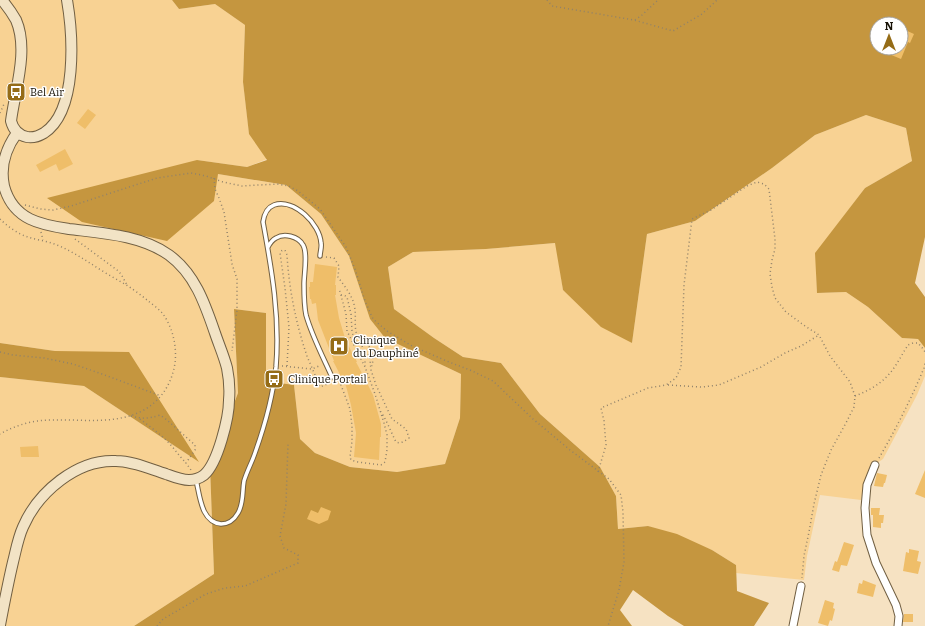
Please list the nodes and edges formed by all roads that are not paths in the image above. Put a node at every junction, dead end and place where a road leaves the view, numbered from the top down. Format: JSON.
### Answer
{"nodes":[{"id":1,"x":2,"y":0,"type":"edge"},
{"id":2,"x":67,"y":0,"type":"edge"},
{"id":3,"x":17,"y":133,"type":"junction"},
{"id":4,"x":267,"y":247,"type":"junction"},
{"id":5,"x":320,"y":256,"type":"road end"},
{"id":6,"x":332,"y":377,"type":"road end"},
{"id":7,"x":875,"y":465,"type":"road end"},
{"id":8,"x":196,"y":479,"type":"junction"},
{"id":9,"x":801,"y":586,"type":"road end"},
{"id":10,"x":0,"y":625,"type":"edge"},
{"id":11,"x":793,"y":626,"type":"edge"},
{"id":12,"x":898,"y":626,"type":"edge"}],
"edges":[{"from":1,"to":3,"type":"main road"},
{"from":2,"to":3,"type":"main road"},
{"from":3,"to":8,"type":"main road"},
{"from":4,"to":5,"type":"lane"},
{"from":4,"to":6,"type":"lane"},
{"from":4,"to":8,"type":"lane"},
{"from":7,"to":12,"type":"street"},
{"from":8,"to":10,"type":"main road"},
{"from":9,"to":11,"type":"street"}]}
